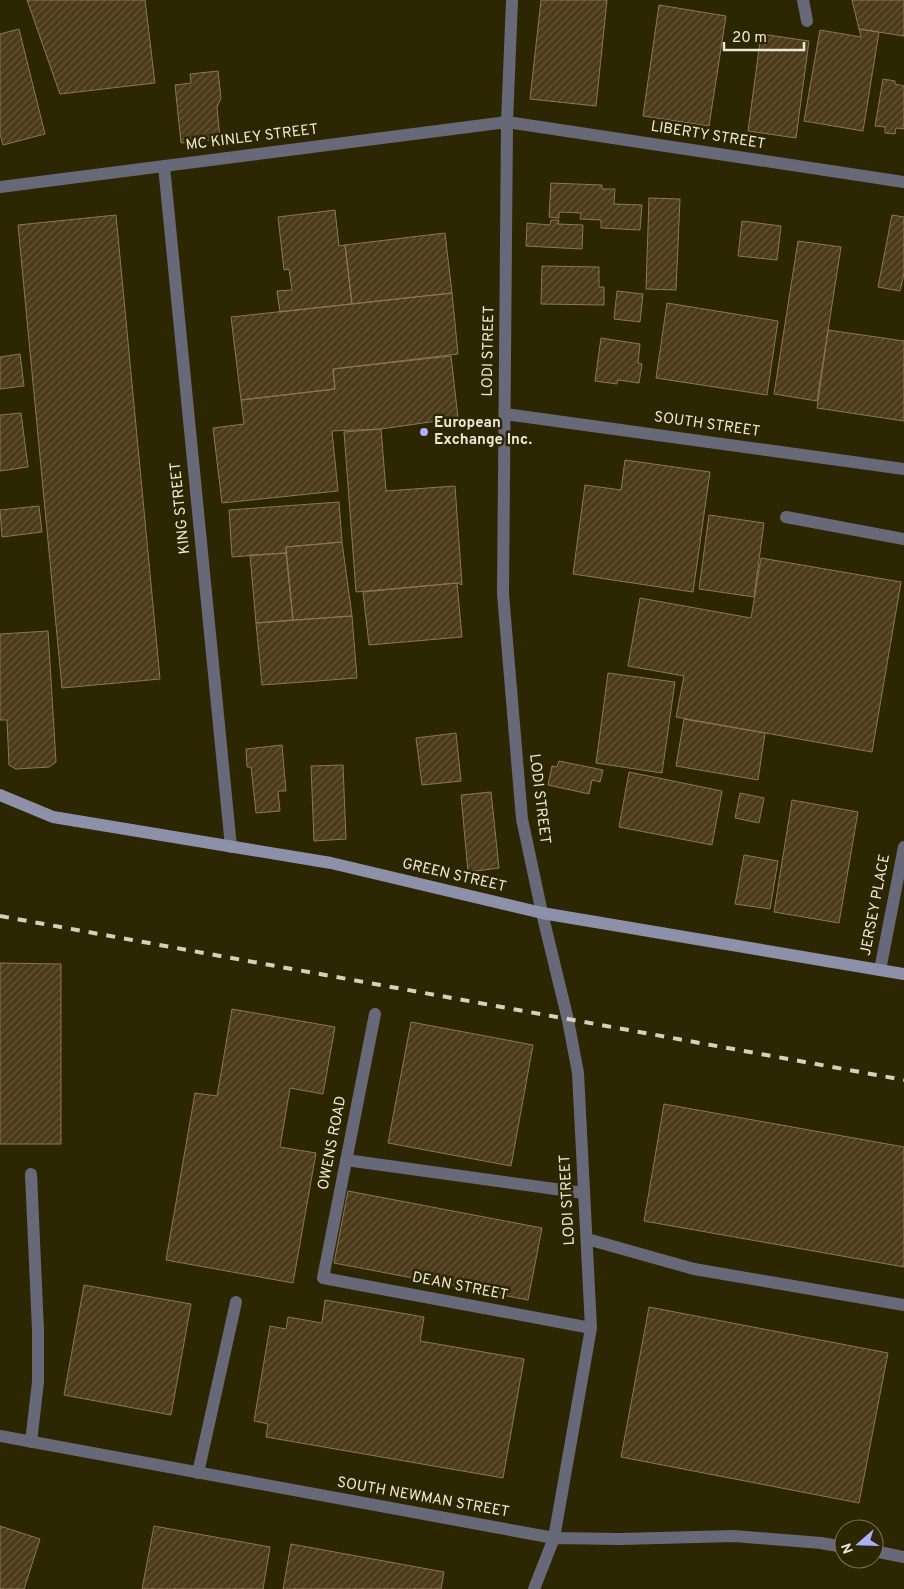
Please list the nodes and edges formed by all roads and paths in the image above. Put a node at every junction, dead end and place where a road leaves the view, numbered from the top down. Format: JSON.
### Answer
{"nodes":[{"id":1,"x":512,"y":0,"type":"edge"},
{"id":2,"x":803,"y":0,"type":"edge"},
{"id":3,"x":807,"y":21,"type":"dead end"},
{"id":4,"x":507,"y":122,"type":"junction"},
{"id":5,"x":164,"y":166,"type":"junction"},
{"id":6,"x":904,"y":182,"type":"edge"},
{"id":7,"x":0,"y":186,"type":"edge"},
{"id":8,"x":505,"y":414,"type":"junction"},
{"id":9,"x":904,"y":469,"type":"edge"},
{"id":10,"x":786,"y":517,"type":"dead end"},
{"id":11,"x":904,"y":539,"type":"edge"},
{"id":12,"x":0,"y":795,"type":"edge"},
{"id":13,"x":231,"y":846,"type":"junction"},
{"id":14,"x":904,"y":847,"type":"edge"},
{"id":15,"x":542,"y":913,"type":"junction"},
{"id":16,"x":880,"y":970,"type":"junction"},
{"id":17,"x":904,"y":974,"type":"edge"},
{"id":18,"x":375,"y":1014,"type":"dead end"},
{"id":19,"x":346,"y":1160,"type":"junction"},
{"id":20,"x":31,"y":1174,"type":"dead end"},
{"id":21,"x":584,"y":1194,"type":"junction"},
{"id":22,"x":587,"y":1239,"type":"junction"},
{"id":23,"x":323,"y":1278,"type":"joint"},
{"id":24,"x":236,"y":1302,"type":"dead end"},
{"id":25,"x":904,"y":1305,"type":"edge"},
{"id":26,"x":591,"y":1328,"type":"junction"},
{"id":27,"x":0,"y":1436,"type":"edge"},
{"id":28,"x":31,"y":1442,"type":"junction"},
{"id":29,"x":198,"y":1472,"type":"junction"},
{"id":30,"x":554,"y":1538,"type":"junction"},
{"id":31,"x":834,"y":1545,"type":"edge"},
{"id":32,"x":884,"y":1553,"type":"edge"},
{"id":33,"x":904,"y":1556,"type":"edge"},
{"id":34,"x":534,"y":1589,"type":"edge"}],
"edges":[{"from":1,"to":4,"type":"street","name":"LODI STREET"},
{"from":2,"to":3,"type":"street"},
{"from":4,"to":5,"type":"street","name":"MC KINLEY STREET"},
{"from":4,"to":6,"type":"street","name":"LIBERTY STREET"},
{"from":4,"to":8,"type":"street","name":"LODI STREET"},
{"from":5,"to":7,"type":"street","name":"MC KINLEY STREET"},
{"from":5,"to":13,"type":"street","name":"KING STREET"},
{"from":8,"to":9,"type":"street","name":"SOUTH STREET"},
{"from":8,"to":15,"type":"street","name":"LODI STREET"},
{"from":10,"to":11,"type":"street"},
{"from":12,"to":13,"type":"street","name":"GREEN STREET"},
{"from":13,"to":15,"type":"street","name":"GREEN STREET"},
{"from":14,"to":16,"type":"street","name":"JERSEY PLACE"},
{"from":15,"to":16,"type":"street","name":"GREEN STREET"},
{"from":15,"to":21,"type":"street","name":"LODI STREET"},
{"from":16,"to":17,"type":"street","name":"GREEN STREET"},
{"from":18,"to":19,"type":"street","name":"OWENS ROAD"},
{"from":19,"to":21,"type":"street"},
{"from":19,"to":23,"type":"street","name":"OWENS ROAD"},
{"from":20,"to":28,"type":"street"},
{"from":21,"to":22,"type":"street","name":"LODI STREET"},
{"from":22,"to":25,"type":"street"},
{"from":22,"to":26,"type":"street","name":"LODI STREET"},
{"from":23,"to":26,"type":"street","name":"DEAN STREET"},
{"from":24,"to":29,"type":"street"},
{"from":26,"to":30,"type":"street","name":"LODI STREET"},
{"from":27,"to":28,"type":"street","name":"SOUTH NEWMAN STREET"},
{"from":28,"to":29,"type":"street","name":"SOUTH NEWMAN STREET"},
{"from":29,"to":30,"type":"street","name":"SOUTH NEWMAN STREET"},
{"from":30,"to":31,"type":"street","name":"SOUTH NEWMAN STREET"},
{"from":30,"to":34,"type":"street","name":"LODI STREET"},
{"from":32,"to":33,"type":"street"}]}
